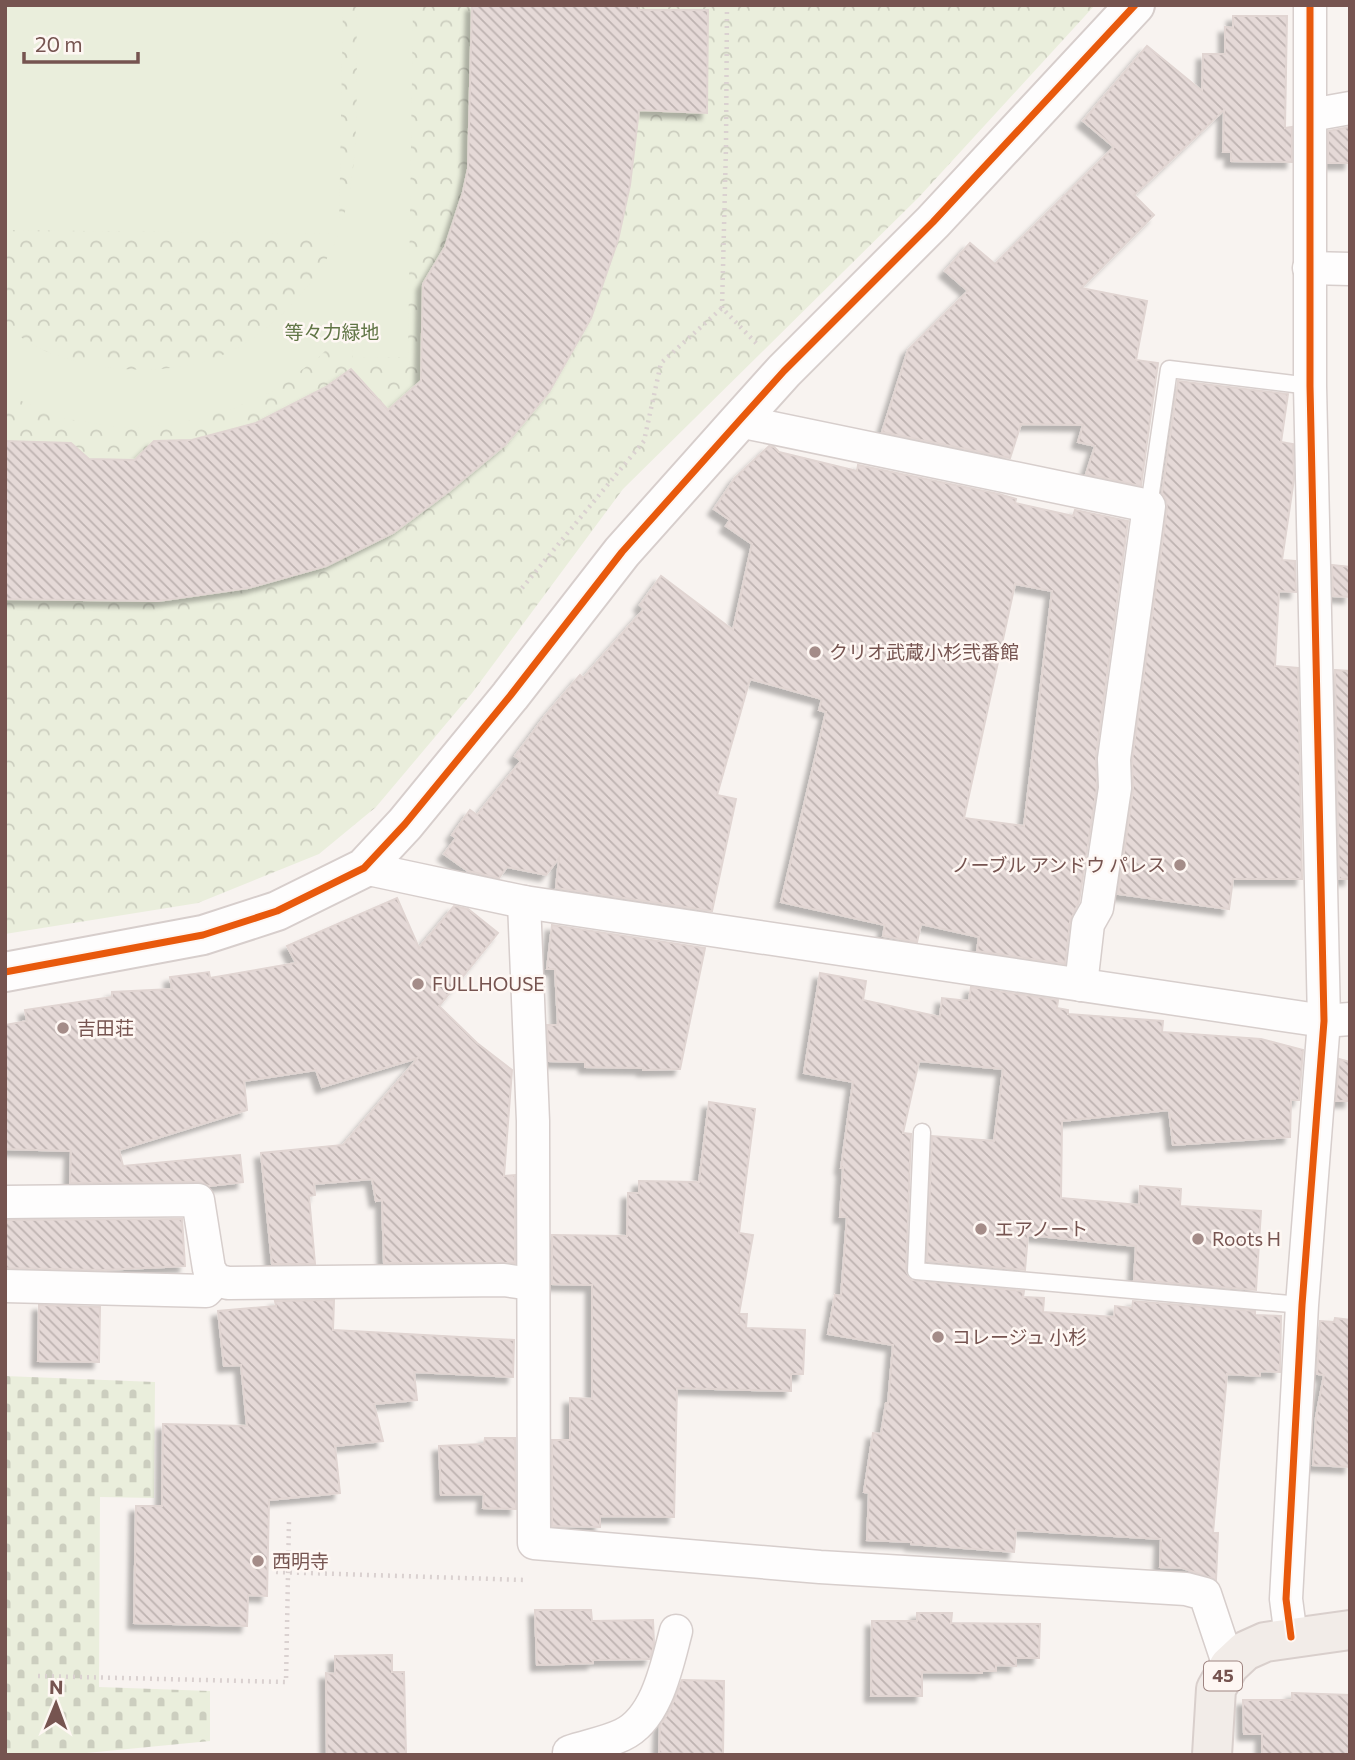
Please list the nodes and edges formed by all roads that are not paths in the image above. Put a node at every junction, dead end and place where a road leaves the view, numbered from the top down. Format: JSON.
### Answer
{"nodes":[{"id":1,"x":1135,"y":5,"type":"edge"},
{"id":2,"x":1310,"y":5,"type":"edge"},
{"id":3,"x":1350,"y":108,"type":"edge"},
{"id":4,"x":1311,"y":115,"type":"junction"},
{"id":5,"x":1309,"y":268,"type":"junction"},
{"id":6,"x":1350,"y":269,"type":"edge"},
{"id":7,"x":1310,"y":386,"type":"junction"},
{"id":8,"x":739,"y":421,"type":"junction"},
{"id":9,"x":1149,"y":506,"type":"junction"},
{"id":10,"x":364,"y":868,"type":"junction"},
{"id":11,"x":524,"y":902,"type":"junction"},
{"id":12,"x":5,"y":972,"type":"edge"},
{"id":13,"x":1081,"y":985,"type":"junction"},
{"id":14,"x":1337,"y":1020,"type":"edge"},
{"id":15,"x":922,"y":1132,"type":"dead end"},
{"id":16,"x":5,"y":1202,"type":"edge"},
{"id":17,"x":216,"y":1280,"type":"junction"},
{"id":18,"x":531,"y":1284,"type":"junction"},
{"id":19,"x":5,"y":1286,"type":"edge"},
{"id":20,"x":1302,"y":1305,"type":"junction"},
{"id":21,"x":1350,"y":1630,"type":"edge"},
{"id":22,"x":676,"y":1631,"type":"dead end"},
{"id":23,"x":1291,"y":1637,"type":"junction"},
{"id":24,"x":1229,"y":1666,"type":"junction"},
{"id":25,"x":569,"y":1755,"type":"edge"},
{"id":26,"x":1212,"y":1755,"type":"edge"}],
"edges":[{"from":1,"to":8,"type":"street"},
{"from":2,"to":4,"type":"street"},
{"from":3,"to":4,"type":"street"},
{"from":4,"to":5,"type":"street"},
{"from":5,"to":6,"type":"street"},
{"from":5,"to":7,"type":"street"},
{"from":7,"to":9,"type":"lane"},
{"from":7,"to":14,"type":"street"},
{"from":8,"to":9,"type":"street"},
{"from":8,"to":10,"type":"street"},
{"from":9,"to":13,"type":"street"},
{"from":10,"to":11,"type":"street"},
{"from":10,"to":12,"type":"street"},
{"from":11,"to":13,"type":"street"},
{"from":11,"to":18,"type":"street"},
{"from":13,"to":14,"type":"street"},
{"from":14,"to":20,"type":"street"},
{"from":15,"to":20,"type":"lane"},
{"from":16,"to":17,"type":"street"},
{"from":17,"to":18,"type":"street"},
{"from":17,"to":19,"type":"street"},
{"from":18,"to":24,"type":"street"},
{"from":20,"to":23,"type":"street"},
{"from":21,"to":23,"type":"main road","number":"45"},
{"from":22,"to":25,"type":"street"},
{"from":23,"to":24,"type":"main road","number":"45"},
{"from":24,"to":26,"type":"main road","number":"45"}]}
